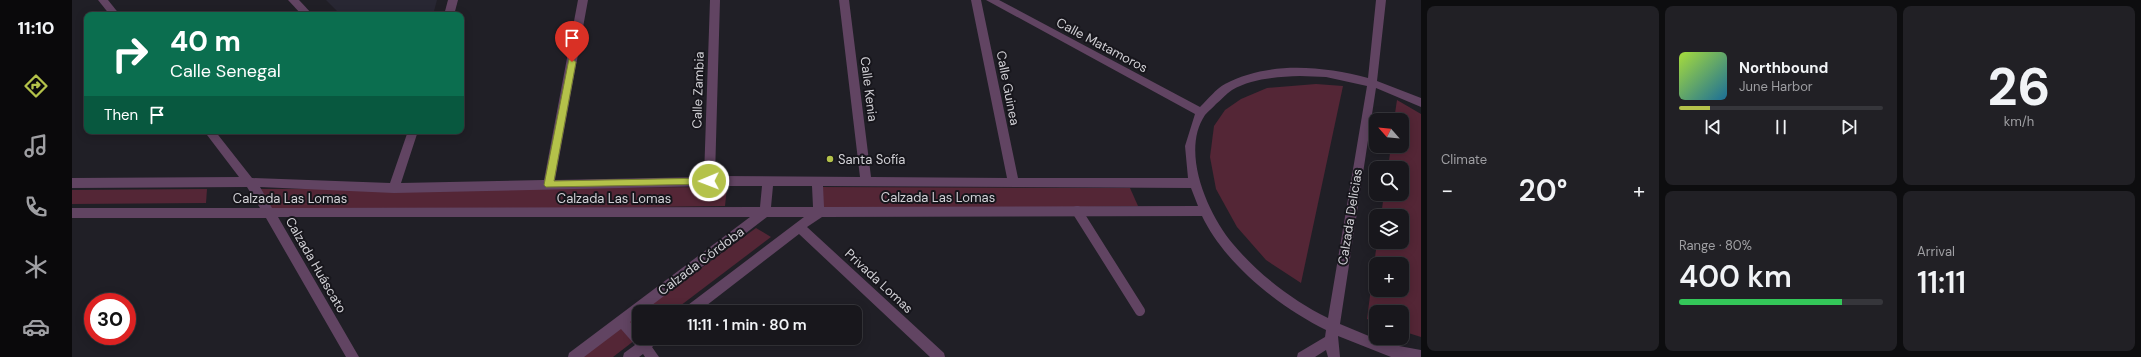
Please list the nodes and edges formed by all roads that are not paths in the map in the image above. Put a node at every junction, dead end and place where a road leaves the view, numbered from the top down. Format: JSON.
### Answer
{"nodes":[{"id":1,"x":103,"y":0,"type":"edge"},
{"id":2,"x":293,"y":0,"type":"edge"},
{"id":3,"x":453,"y":0,"type":"edge"},
{"id":4,"x":583,"y":0,"type":"edge"},
{"id":5,"x":715,"y":0,"type":"edge"},
{"id":6,"x":844,"y":0,"type":"edge"},
{"id":7,"x":976,"y":0,"type":"edge"},
{"id":8,"x":991,"y":0,"type":"edge"},
{"id":9,"x":1381,"y":0,"type":"edge"},
{"id":10,"x":113,"y":12,"type":"edge"},
{"id":11,"x":305,"y":12,"type":"edge"},
{"id":12,"x":449,"y":12,"type":"edge"},
{"id":13,"x":1372,"y":83,"type":"junction"},
{"id":14,"x":1421,"y":103,"type":"edge"},
{"id":15,"x":1201,"y":112,"type":"junction"},
{"id":16,"x":211,"y":134,"type":"edge"},
{"id":17,"x":412,"y":134,"type":"edge"},
{"id":18,"x":709,"y":181,"type":"junction"},
{"id":19,"x":250,"y":182,"type":"junction"},
{"id":20,"x":768,"y":182,"type":"junction"},
{"id":21,"x":818,"y":182,"type":"junction"},
{"id":22,"x":866,"y":182,"type":"junction"},
{"id":23,"x":1013,"y":182,"type":"junction"},
{"id":24,"x":72,"y":183,"type":"edge"},
{"id":25,"x":1193,"y":183,"type":"junction"},
{"id":26,"x":549,"y":185,"type":"junction"},
{"id":27,"x":394,"y":188,"type":"junction"},
{"id":28,"x":1077,"y":211,"type":"junction"},
{"id":29,"x":1204,"y":211,"type":"junction"},
{"id":30,"x":269,"y":212,"type":"junction"},
{"id":31,"x":765,"y":212,"type":"junction"},
{"id":32,"x":819,"y":212,"type":"junction"},
{"id":33,"x":72,"y":213,"type":"edge"},
{"id":34,"x":799,"y":227,"type":"junction"},
{"id":35,"x":697,"y":305,"type":"edge"},
{"id":36,"x":1140,"y":311,"type":"dead end"},
{"id":37,"x":622,"y":321,"type":"junction"},
{"id":38,"x":1333,"y":327,"type":"junction"},
{"id":39,"x":1330,"y":340,"type":"junction"},
{"id":40,"x":644,"y":346,"type":"junction"},
{"id":41,"x":1421,"y":356,"type":"edge"},
{"id":42,"x":353,"y":357,"type":"edge"},
{"id":43,"x":574,"y":357,"type":"edge"},
{"id":44,"x":629,"y":357,"type":"edge"},
{"id":45,"x":653,"y":357,"type":"edge"},
{"id":46,"x":939,"y":357,"type":"edge"},
{"id":47,"x":1303,"y":357,"type":"edge"},
{"id":48,"x":1334,"y":357,"type":"edge"}],
"edges":[{"from":1,"to":10,"type":"street"},
{"from":2,"to":11,"type":"street"},
{"from":3,"to":12,"type":"street"},
{"from":4,"to":26,"type":"street"},
{"from":5,"to":18,"type":"street","name":"Calle Zambia"},
{"from":6,"to":22,"type":"street","name":"Calle Kenia"},
{"from":7,"to":23,"type":"street","name":"Calle Guinea"},
{"from":8,"to":15,"type":"street","name":"Calle Matamoros"},
{"from":9,"to":13,"type":"street","name":"Calzada Delicias"},
{"from":13,"to":14,"type":"street"},
{"from":13,"to":15,"type":"street"},
{"from":13,"to":38,"type":"street","name":"Calzada Delicias"},
{"from":15,"to":25,"type":"street"},
{"from":16,"to":19,"type":"street","name":"Calzada Huáscato"},
{"from":17,"to":27,"type":"street"},
{"from":18,"to":20,"type":"street","name":"Calzada Las Lomas"},
{"from":18,"to":26,"type":"street","name":"Calzada Las Lomas"},
{"from":19,"to":24,"type":"street","name":"Calzada Las Lomas"},
{"from":19,"to":27,"type":"street","name":"Calzada Las Lomas"},
{"from":19,"to":30,"type":"street","name":"Calzada Huáscato"},
{"from":20,"to":21,"type":"street","name":"Calzada Las Lomas"},
{"from":20,"to":31,"type":"street"},
{"from":21,"to":22,"type":"street","name":"Calzada Las Lomas"},
{"from":21,"to":32,"type":"street"},
{"from":22,"to":23,"type":"street","name":"Calzada Las Lomas"},
{"from":23,"to":25,"type":"street","name":"Calzada Las Lomas"},
{"from":25,"to":29,"type":"street"},
{"from":26,"to":27,"type":"street","name":"Calzada Las Lomas"},
{"from":28,"to":29,"type":"street","name":"Calzada Las Lomas"},
{"from":28,"to":32,"type":"street","name":"Calzada Las Lomas"},
{"from":28,"to":36,"type":"lane"},
{"from":29,"to":38,"type":"street"},
{"from":30,"to":31,"type":"street","name":"Calzada Las Lomas"},
{"from":30,"to":33,"type":"street","name":"Calzada Las Lomas"},
{"from":30,"to":42,"type":"street","name":"Calzada Huáscato"},
{"from":31,"to":32,"type":"street","name":"Calzada Las Lomas"},
{"from":31,"to":37,"type":"street","name":"Calzada Córdoba"},
{"from":32,"to":34,"type":"street"},
{"from":34,"to":35,"type":"street"},
{"from":34,"to":46,"type":"street","name":"Privada Lomas"},
{"from":37,"to":40,"type":"street"},
{"from":37,"to":43,"type":"street","name":"Calzada Córdoba"},
{"from":38,"to":39,"type":"street","name":"Calzada Delicias"},
{"from":38,"to":41,"type":"street"},
{"from":39,"to":47,"type":"street"},
{"from":39,"to":48,"type":"street","name":"Calzada Delicias"},
{"from":40,"to":44,"type":"street"},
{"from":40,"to":45,"type":"street"}]}
